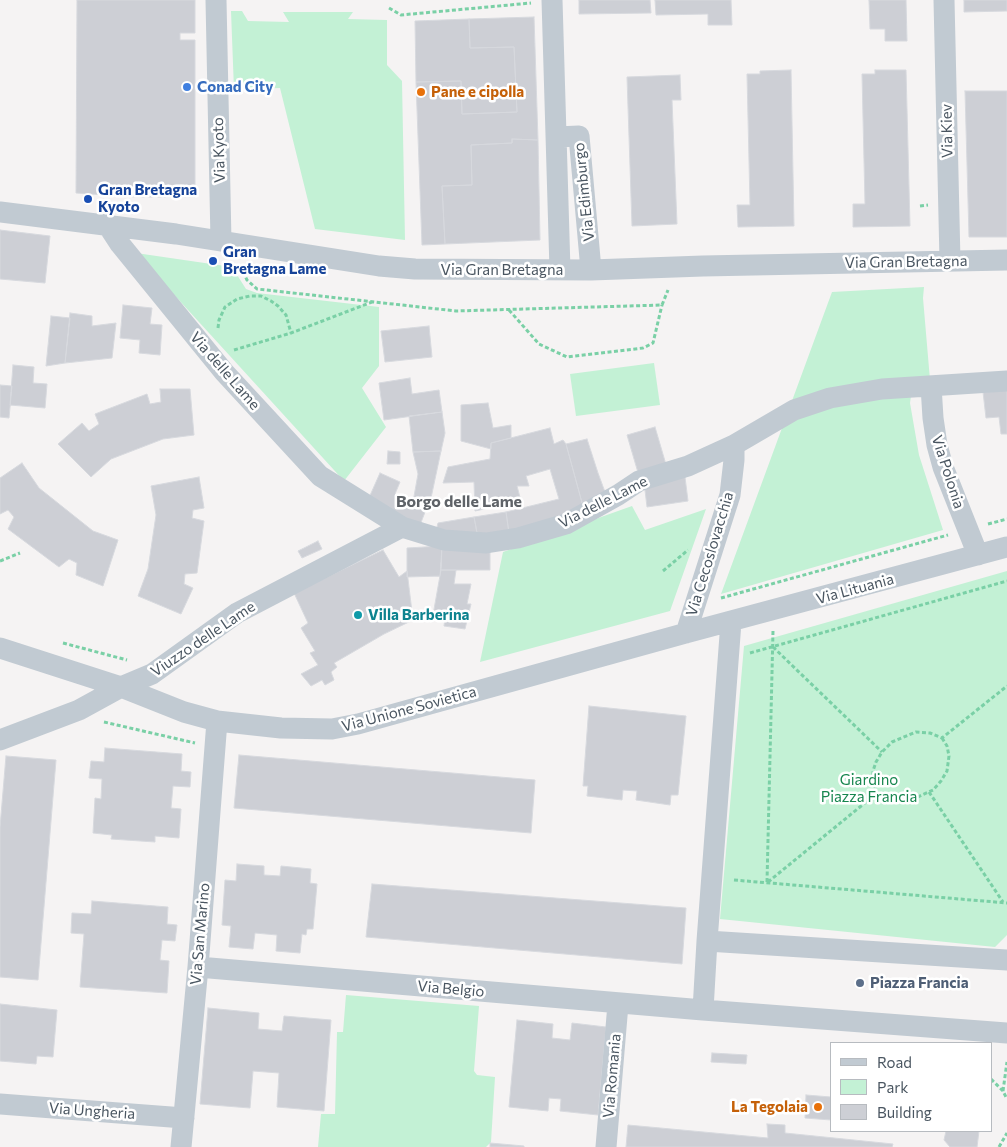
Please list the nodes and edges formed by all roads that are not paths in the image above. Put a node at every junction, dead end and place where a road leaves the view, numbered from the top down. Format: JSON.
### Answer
{"nodes":[{"id":1,"x":216,"y":0,"type":"edge"},
{"id":2,"x":552,"y":0,"type":"edge"},
{"id":3,"x":944,"y":0,"type":"edge"},
{"id":4,"x":556,"y":137,"type":"junction"},
{"id":5,"x":0,"y":212,"type":"edge"},
{"id":6,"x":107,"y":224,"type":"junction"},
{"id":7,"x":222,"y":241,"type":"junction"},
{"id":8,"x":1007,"y":260,"type":"edge"},
{"id":9,"x":950,"y":261,"type":"junction"},
{"id":10,"x":560,"y":270,"type":"junction"},
{"id":11,"x":591,"y":270,"type":"junction"},
{"id":12,"x":1007,"y":381,"type":"edge"},
{"id":13,"x":931,"y":386,"type":"junction"},
{"id":14,"x":734,"y":445,"type":"junction"},
{"id":15,"x":402,"y":528,"type":"junction"},
{"id":16,"x":1007,"y":548,"type":"edge"},
{"id":17,"x":978,"y":555,"type":"junction"},
{"id":18,"x":731,"y":622,"type":"junction"},
{"id":19,"x":686,"y":634,"type":"junction"},
{"id":20,"x":0,"y":648,"type":"edge"},
{"id":21,"x":122,"y":687,"type":"junction"},
{"id":22,"x":217,"y":721,"type":"junction"},
{"id":23,"x":0,"y":740,"type":"edge"},
{"id":24,"x":707,"y":941,"type":"junction"},
{"id":25,"x":1007,"y":960,"type":"edge"},
{"id":26,"x":198,"y":967,"type":"junction"},
{"id":27,"x":618,"y":1004,"type":"junction"},
{"id":28,"x":704,"y":1010,"type":"junction"},
{"id":29,"x":1007,"y":1033,"type":"edge"},
{"id":30,"x":0,"y":1104,"type":"edge"},
{"id":31,"x":184,"y":1118,"type":"junction"},
{"id":32,"x":181,"y":1147,"type":"edge"},
{"id":33,"x":606,"y":1147,"type":"edge"}],
"edges":[{"from":1,"to":7,"type":"street","name":"Via Kyoto"},
{"from":2,"to":4,"type":"street","name":"Via Edimburgo"},
{"from":3,"to":9,"type":"street","name":"Via Kiev"},
{"from":4,"to":10,"type":"street","name":"Via Edimburgo"},
{"from":4,"to":11,"type":"street","name":"Via Edimburgo"},
{"from":5,"to":6,"type":"street","name":"Via Gran Bretagna"},
{"from":6,"to":7,"type":"street","name":"Via Gran Bretagna"},
{"from":6,"to":15,"type":"street","name":"Via delle Lame"},
{"from":7,"to":10,"type":"street","name":"Via Gran Bretagna"},
{"from":8,"to":9,"type":"street","name":"Via Gran Bretagna"},
{"from":9,"to":11,"type":"street","name":"Via Gran Bretagna"},
{"from":10,"to":11,"type":"street","name":"Via Gran Bretagna"},
{"from":12,"to":13,"type":"street","name":"Via delle Lame"},
{"from":13,"to":14,"type":"street","name":"Via delle Lame"},
{"from":13,"to":17,"type":"street","name":"Via Polonia"},
{"from":14,"to":15,"type":"street","name":"Via delle Lame"},
{"from":14,"to":19,"type":"street","name":"Via Cecoslovacchia"},
{"from":15,"to":21,"type":"street","name":"Viuzzo delle Lame"},
{"from":16,"to":17,"type":"street","name":"Via Lituania"},
{"from":17,"to":18,"type":"street","name":"Via Lituania"},
{"from":18,"to":19,"type":"street","name":"Via Unione Sovietica"},
{"from":18,"to":24,"type":"street"},
{"from":19,"to":22,"type":"street","name":"Via Unione Sovietica"},
{"from":20,"to":21,"type":"street","name":"Via Unione Sovietica"},
{"from":21,"to":22,"type":"street","name":"Via Unione Sovietica"},
{"from":21,"to":23,"type":"street","name":"Viuzzo delle Lame"},
{"from":22,"to":26,"type":"street","name":"Via San Marino"},
{"from":24,"to":25,"type":"street"},
{"from":24,"to":28,"type":"street"},
{"from":26,"to":27,"type":"street","name":"Via Belgio"},
{"from":26,"to":31,"type":"street","name":"Via San Marino"},
{"from":27,"to":28,"type":"street","name":"Via Belgio"},
{"from":27,"to":33,"type":"street","name":"Via Romania"},
{"from":28,"to":29,"type":"street"},
{"from":30,"to":31,"type":"street","name":"Via Ungheria"},
{"from":31,"to":32,"type":"street","name":"Via San Marino"}]}
